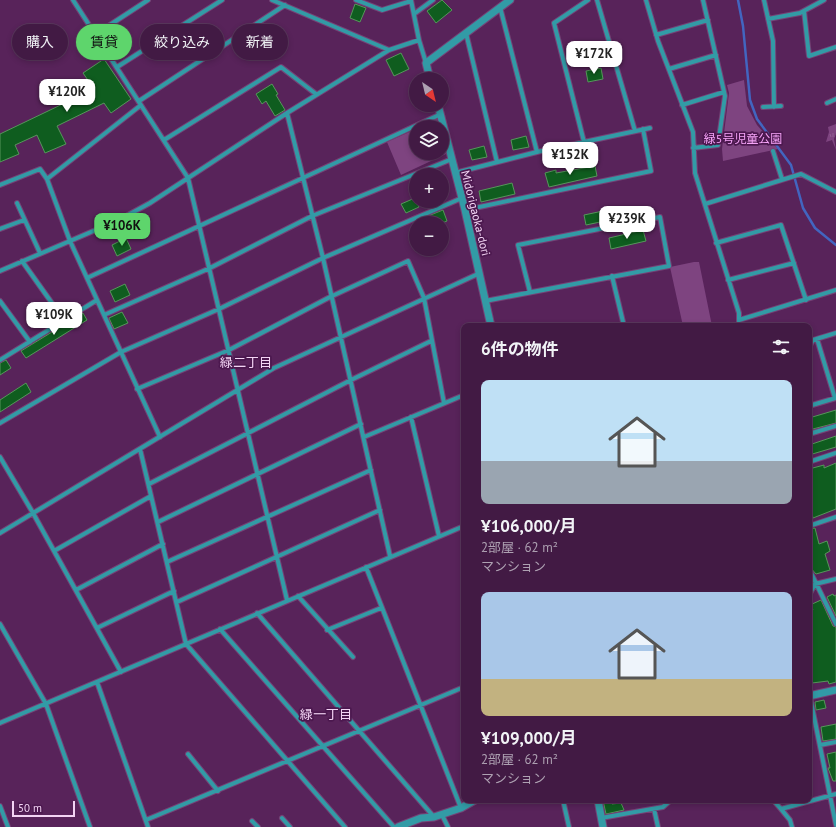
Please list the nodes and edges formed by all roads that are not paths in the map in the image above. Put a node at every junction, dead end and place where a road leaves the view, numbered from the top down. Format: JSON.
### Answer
{"nodes":[{"id":1,"x":148,"y":0,"type":"edge"},
{"id":2,"x":222,"y":0,"type":"edge"},
{"id":3,"x":272,"y":0,"type":"edge"},
{"id":4,"x":356,"y":0,"type":"edge"},
{"id":5,"x":411,"y":0,"type":"edge"},
{"id":6,"x":433,"y":0,"type":"edge"},
{"id":7,"x":510,"y":0,"type":"edge"},
{"id":8,"x":588,"y":0,"type":"edge"},
{"id":9,"x":597,"y":0,"type":"edge"},
{"id":10,"x":646,"y":0,"type":"edge"},
{"id":11,"x":703,"y":0,"type":"edge"},
{"id":12,"x":764,"y":0,"type":"edge"},
{"id":13,"x":824,"y":0,"type":"edge"},
{"id":14,"x":76,"y":1,"type":"edge"},
{"id":15,"x":285,"y":5,"type":"junction"},
{"id":16,"x":500,"y":7,"type":"junction"},
{"id":17,"x":804,"y":11,"type":"junction"},
{"id":18,"x":414,"y":14,"type":"junction"},
{"id":19,"x":768,"y":19,"type":"junction"},
{"id":20,"x":708,"y":20,"type":"junction"},
{"id":21,"x":90,"y":24,"type":"edge"},
{"id":22,"x":111,"y":24,"type":"edge"},
{"id":23,"x":466,"y":33,"type":"junction"},
{"id":24,"x":656,"y":35,"type":"junction"},
{"id":25,"x":419,"y":40,"type":"junction"},
{"id":26,"x":836,"y":47,"type":"edge"},
{"id":27,"x":389,"y":50,"type":"junction"},
{"id":28,"x":716,"y":55,"type":"junction"},
{"id":29,"x":113,"y":60,"type":"edge"},
{"id":30,"x":426,"y":63,"type":"junction"},
{"id":31,"x":117,"y":67,"type":"junction"},
{"id":32,"x":668,"y":70,"type":"junction"},
{"id":33,"x":428,"y":72,"type":"edge"},
{"id":34,"x":724,"y":92,"type":"junction"},
{"id":35,"x":316,"y":94,"type":"junction"},
{"id":36,"x":836,"y":99,"type":"edge"},
{"id":37,"x":140,"y":103,"type":"junction"},
{"id":38,"x":828,"y":103,"type":"dead end"},
{"id":39,"x":682,"y":105,"type":"junction"},
{"id":40,"x":781,"y":106,"type":"dead end"},
{"id":41,"x":763,"y":107,"type":"dead end"},
{"id":42,"x":774,"y":107,"type":"junction"},
{"id":43,"x":287,"y":113,"type":"junction"},
{"id":44,"x":441,"y":114,"type":"joint"},
{"id":45,"x":650,"y":128,"type":"dead end"},
{"id":46,"x":643,"y":129,"type":"junction"},
{"id":47,"x":635,"y":132,"type":"junction"},
{"id":48,"x":164,"y":140,"type":"junction"},
{"id":49,"x":584,"y":142,"type":"junction"},
{"id":50,"x":693,"y":148,"type":"junction"},
{"id":51,"x":773,"y":150,"type":"dead end"},
{"id":52,"x":536,"y":152,"type":"junction"},
{"id":53,"x":452,"y":159,"type":"junction"},
{"id":54,"x":497,"y":162,"type":"junction"},
{"id":55,"x":455,"y":173,"type":"junction"},
{"id":56,"x":303,"y":177,"type":"junction"},
{"id":57,"x":188,"y":178,"type":"junction"},
{"id":58,"x":47,"y":179,"type":"junction"},
{"id":59,"x":782,"y":179,"type":"junction"},
{"id":60,"x":0,"y":185,"type":"edge"},
{"id":61,"x":836,"y":192,"type":"edge"},
{"id":62,"x":462,"y":198,"type":"junction"},
{"id":63,"x":17,"y":203,"type":"dead end"},
{"id":64,"x":705,"y":204,"type":"junction"},
{"id":65,"x":465,"y":210,"type":"junction"},
{"id":66,"x":312,"y":216,"type":"junction"},
{"id":67,"x":24,"y":220,"type":"junction"},
{"id":68,"x":200,"y":226,"type":"junction"},
{"id":69,"x":0,"y":229,"type":"edge"},
{"id":70,"x":70,"y":241,"type":"junction"},
{"id":71,"x":716,"y":242,"type":"junction"},
{"id":72,"x":40,"y":253,"type":"junction"},
{"id":73,"x":322,"y":258,"type":"junction"},
{"id":74,"x":22,"y":261,"type":"junction"},
{"id":75,"x":794,"y":263,"type":"junction"},
{"id":76,"x":210,"y":268,"type":"junction"},
{"id":77,"x":0,"y":271,"type":"edge"},
{"id":78,"x":480,"y":273,"type":"junction"},
{"id":79,"x":612,"y":276,"type":"junction"},
{"id":80,"x":87,"y":278,"type":"junction"},
{"id":81,"x":728,"y":280,"type":"junction"},
{"id":82,"x":836,"y":290,"type":"edge"},
{"id":83,"x":530,"y":292,"type":"junction"},
{"id":84,"x":330,"y":297,"type":"junction"},
{"id":85,"x":424,"y":298,"type":"junction"},
{"id":86,"x":0,"y":300,"type":"edge"},
{"id":87,"x":97,"y":300,"type":"junction"},
{"id":88,"x":806,"y":300,"type":"junction"},
{"id":89,"x":485,"y":301,"type":"junction"},
{"id":90,"x":219,"y":309,"type":"junction"},
{"id":91,"x":104,"y":315,"type":"junction"},
{"id":92,"x":64,"y":320,"type":"junction"},
{"id":93,"x":739,"y":320,"type":"joint"},
{"id":94,"x":490,"y":323,"type":"edge"},
{"id":95,"x":623,"y":323,"type":"edge"},
{"id":96,"x":836,"y":333,"type":"edge"},
{"id":97,"x":340,"y":338,"type":"junction"},
{"id":98,"x":813,"y":340,"type":"edge"},
{"id":99,"x":431,"y":341,"type":"junction"},
{"id":100,"x":30,"y":342,"type":"junction"},
{"id":101,"x":229,"y":350,"type":"junction"},
{"id":102,"x":121,"y":352,"type":"junction"},
{"id":103,"x":0,"y":360,"type":"edge"},
{"id":104,"x":351,"y":380,"type":"junction"},
{"id":105,"x":138,"y":389,"type":"junction"},
{"id":106,"x":238,"y":390,"type":"junction"},
{"id":107,"x":461,"y":396,"type":"edge"},
{"id":108,"x":836,"y":398,"type":"edge"},
{"id":109,"x":444,"y":403,"type":"junction"},
{"id":110,"x":812,"y":405,"type":"edge"},
{"id":111,"x":411,"y":417,"type":"junction"},
{"id":112,"x":0,"y":423,"type":"edge"},
{"id":113,"x":361,"y":424,"type":"junction"},
{"id":114,"x":836,"y":426,"type":"edge"},
{"id":115,"x":812,"y":433,"type":"edge"},
{"id":116,"x":248,"y":434,"type":"junction"},
{"id":117,"x":160,"y":437,"type":"junction"},
{"id":118,"x":364,"y":437,"type":"junction"},
{"id":119,"x":140,"y":449,"type":"junction"},
{"id":120,"x":836,"y":453,"type":"edge"},
{"id":121,"x":0,"y":457,"type":"edge"},
{"id":122,"x":812,"y":461,"type":"edge"},
{"id":123,"x":371,"y":470,"type":"junction"},
{"id":124,"x":257,"y":473,"type":"junction"},
{"id":125,"x":149,"y":484,"type":"junction"},
{"id":126,"x":151,"y":496,"type":"junction"},
{"id":127,"x":380,"y":510,"type":"junction"},
{"id":128,"x":34,"y":513,"type":"junction"},
{"id":129,"x":267,"y":515,"type":"junction"},
{"id":130,"x":836,"y":517,"type":"edge"},
{"id":131,"x":158,"y":522,"type":"junction"},
{"id":132,"x":812,"y":525,"type":"edge"},
{"id":133,"x":461,"y":527,"type":"edge"},
{"id":134,"x":0,"y":533,"type":"edge"},
{"id":135,"x":439,"y":536,"type":"junction"},
{"id":136,"x":163,"y":544,"type":"junction"},
{"id":137,"x":54,"y":551,"type":"junction"},
{"id":138,"x":276,"y":556,"type":"junction"},
{"id":139,"x":390,"y":556,"type":"junction"},
{"id":140,"x":167,"y":562,"type":"junction"},
{"id":141,"x":366,"y":567,"type":"junction"},
{"id":142,"x":812,"y":576,"type":"edge"},
{"id":143,"x":836,"y":579,"type":"edge"},
{"id":144,"x":815,"y":584,"type":"junction"},
{"id":145,"x":76,"y":590,"type":"junction"},
{"id":146,"x":812,"y":590,"type":"edge"},
{"id":147,"x":174,"y":592,"type":"junction"},
{"id":148,"x":298,"y":596,"type":"junction"},
{"id":149,"x":287,"y":600,"type":"junction"},
{"id":150,"x":176,"y":602,"type":"junction"},
{"id":151,"x":381,"y":608,"type":"junction"},
{"id":152,"x":258,"y":613,"type":"junction"},
{"id":153,"x":0,"y":624,"type":"edge"},
{"id":154,"x":836,"y":624,"type":"edge"},
{"id":155,"x":97,"y":628,"type":"junction"},
{"id":156,"x":220,"y":629,"type":"junction"},
{"id":157,"x":327,"y":630,"type":"junction"},
{"id":158,"x":186,"y":644,"type":"junction"},
{"id":159,"x":353,"y":657,"type":"dead end"},
{"id":160,"x":121,"y":672,"type":"junction"},
{"id":161,"x":97,"y":682,"type":"junction"},
{"id":162,"x":461,"y":687,"type":"edge"},
{"id":163,"x":836,"y":690,"type":"edge"},
{"id":164,"x":812,"y":694,"type":"edge"},
{"id":165,"x":46,"y":704,"type":"junction"},
{"id":166,"x":421,"y":706,"type":"junction"},
{"id":167,"x":812,"y":709,"type":"edge"},
{"id":168,"x":0,"y":723,"type":"edge"},
{"id":169,"x":360,"y":731,"type":"junction"},
{"id":170,"x":836,"y":742,"type":"edge"},
{"id":171,"x":820,"y":745,"type":"junction"},
{"id":172,"x":324,"y":746,"type":"junction"},
{"id":173,"x":188,"y":754,"type":"dead end"},
{"id":174,"x":287,"y":761,"type":"junction"},
{"id":175,"x":218,"y":791,"type":"junction"},
{"id":176,"x":836,"y":794,"type":"edge"},
{"id":177,"x":830,"y":796,"type":"junction"},
{"id":178,"x":812,"y":801,"type":"edge"},
{"id":179,"x":470,"y":803,"type":"edge"},
{"id":180,"x":564,"y":803,"type":"edge"},
{"id":181,"x":599,"y":803,"type":"edge"},
{"id":182,"x":668,"y":803,"type":"edge"},
{"id":183,"x":776,"y":803,"type":"edge"},
{"id":184,"x":804,"y":803,"type":"edge"},
{"id":185,"x":0,"y":806,"type":"edge"},
{"id":186,"x":461,"y":808,"type":"junction"},
{"id":187,"x":654,"y":809,"type":"junction"},
{"id":188,"x":781,"y":809,"type":"junction"},
{"id":189,"x":442,"y":815,"type":"junction"},
{"id":190,"x":282,"y":818,"type":"dead end"},
{"id":191,"x":434,"y":818,"type":"junction"},
{"id":192,"x":602,"y":818,"type":"junction"},
{"id":193,"x":146,"y":820,"type":"junction"},
{"id":194,"x":252,"y":821,"type":"dead end"},
{"id":195,"x":836,"y":825,"type":"edge"},
{"id":196,"x":8,"y":827,"type":"edge"},
{"id":197,"x":90,"y":827,"type":"edge"},
{"id":198,"x":148,"y":827,"type":"edge"},
{"id":199,"x":258,"y":827,"type":"edge"},
{"id":200,"x":290,"y":827,"type":"edge"},
{"id":201,"x":345,"y":827,"type":"edge"},
{"id":202,"x":394,"y":827,"type":"edge"},
{"id":203,"x":398,"y":827,"type":"edge"},
{"id":204,"x":448,"y":827,"type":"edge"},
{"id":205,"x":569,"y":827,"type":"edge"},
{"id":206,"x":603,"y":827,"type":"edge"},
{"id":207,"x":658,"y":827,"type":"edge"},
{"id":208,"x":792,"y":827,"type":"edge"}],
"edges":[{"from":1,"to":22,"type":"street"},
{"from":2,"to":31,"type":"street"},
{"from":3,"to":15,"type":"street"},
{"from":4,"to":5,"type":"street"},
{"from":5,"to":18,"type":"street"},
{"from":6,"to":18,"type":"street"},
{"from":7,"to":16,"type":"street"},
{"from":8,"to":49,"type":"street"},
{"from":9,"to":47,"type":"street"},
{"from":10,"to":24,"type":"street"},
{"from":11,"to":20,"type":"street"},
{"from":12,"to":19,"type":"street"},
{"from":13,"to":17,"type":"street"},
{"from":14,"to":21,"type":"street"},
{"from":15,"to":27,"type":"street"},
{"from":15,"to":37,"type":"street"},
{"from":16,"to":23,"type":"street"},
{"from":16,"to":52,"type":"street"},
{"from":17,"to":19,"type":"street"},
{"from":17,"to":26,"type":"street"},
{"from":18,"to":25,"type":"street"},
{"from":19,"to":42,"type":"street"},
{"from":20,"to":24,"type":"street"},
{"from":20,"to":28,"type":"street"},
{"from":23,"to":30,"type":"street"},
{"from":23,"to":54,"type":"street"},
{"from":24,"to":32,"type":"street"},
{"from":25,"to":27,"type":"street"},
{"from":25,"to":30,"type":"street"},
{"from":27,"to":35,"type":"street"},
{"from":28,"to":32,"type":"street"},
{"from":28,"to":34,"type":"street"},
{"from":29,"to":31,"type":"street"},
{"from":30,"to":33,"type":"street"},
{"from":31,"to":37,"type":"street"},
{"from":32,"to":39,"type":"street"},
{"from":34,"to":39,"type":"street"},
{"from":34,"to":50,"type":"street"},
{"from":35,"to":43,"type":"street"},
{"from":35,"to":48,"type":"street"},
{"from":36,"to":38,"type":"street"},
{"from":37,"to":48,"type":"street"},
{"from":37,"to":58,"type":"street"},
{"from":39,"to":50,"type":"street"},
{"from":40,"to":42,"type":"street"},
{"from":41,"to":42,"type":"street"},
{"from":43,"to":56,"type":"street"},
{"from":43,"to":57,"type":"street"},
{"from":44,"to":53,"type":"street","name":"Midorigaoka-dori"},
{"from":44,"to":56,"type":"street"},
{"from":45,"to":46,"type":"street"},
{"from":46,"to":47,"type":"street"},
{"from":46,"to":65,"type":"street"},
{"from":47,"to":49,"type":"street"},
{"from":48,"to":57,"type":"street"},
{"from":49,"to":52,"type":"street"},
{"from":50,"to":64,"type":"street"},
{"from":51,"to":59,"type":"street"},
{"from":52,"to":54,"type":"street"},
{"from":53,"to":55,"type":"street","name":"Midorigaoka-dori"},
{"from":53,"to":66,"type":"street"},
{"from":54,"to":55,"type":"street"},
{"from":55,"to":62,"type":"street","name":"Midorigaoka-dori"},
{"from":56,"to":66,"type":"street"},
{"from":56,"to":68,"type":"street"},
{"from":57,"to":68,"type":"street"},
{"from":57,"to":70,"type":"street"},
{"from":58,"to":60,"type":"street"},
{"from":58,"to":70,"type":"street"},
{"from":59,"to":61,"type":"street"},
{"from":59,"to":64,"type":"street"},
{"from":62,"to":65,"type":"street","name":"Midorigaoka-dori"},
{"from":62,"to":73,"type":"street"},
{"from":63,"to":67,"type":"street"},
{"from":64,"to":71,"type":"street"},
{"from":65,"to":78,"type":"street","name":"Midorigaoka-dori"},
{"from":66,"to":73,"type":"street"},
{"from":66,"to":76,"type":"street"},
{"from":67,"to":69,"type":"street"},
{"from":67,"to":72,"type":"street"},
{"from":68,"to":76,"type":"street"},
{"from":68,"to":80,"type":"street"},
{"from":70,"to":72,"type":"street"},
{"from":70,"to":80,"type":"street"},
{"from":71,"to":75,"type":"street"},
{"from":71,"to":81,"type":"street"},
{"from":72,"to":74,"type":"street"},
{"from":73,"to":84,"type":"street"},
{"from":73,"to":90,"type":"street"},
{"from":74,"to":77,"type":"street"},
{"from":74,"to":92,"type":"street"},
{"from":75,"to":81,"type":"street"},
{"from":75,"to":88,"type":"street"},
{"from":76,"to":90,"type":"street"},
{"from":76,"to":91,"type":"street"},
{"from":78,"to":85,"type":"street"},
{"from":78,"to":89,"type":"street","name":"Midorigaoka-dori"},
{"from":79,"to":83,"type":"street"},
{"from":79,"to":83,"type":"street"},
{"from":79,"to":95,"type":"street"},
{"from":80,"to":87,"type":"street"},
{"from":81,"to":93,"type":"street"},
{"from":82,"to":88,"type":"street"},
{"from":83,"to":89,"type":"street"},
{"from":84,"to":85,"type":"street"},
{"from":84,"to":97,"type":"street"},
{"from":84,"to":101,"type":"street"},
{"from":85,"to":97,"type":"street"},
{"from":85,"to":99,"type":"street"},
{"from":86,"to":100,"type":"street"},
{"from":87,"to":91,"type":"street"},
{"from":87,"to":92,"type":"street"},
{"from":88,"to":93,"type":"street"},
{"from":89,"to":94,"type":"street","name":"Midorigaoka-dori"},
{"from":90,"to":101,"type":"street"},
{"from":90,"to":102,"type":"street"},
{"from":91,"to":102,"type":"street"},
{"from":92,"to":100,"type":"street"},
{"from":96,"to":98,"type":"street"},
{"from":97,"to":104,"type":"street"},
{"from":97,"to":106,"type":"street"},
{"from":98,"to":108,"type":"street"},
{"from":99,"to":104,"type":"street"},
{"from":99,"to":109,"type":"street"},
{"from":100,"to":103,"type":"street"},
{"from":101,"to":105,"type":"street"},
{"from":101,"to":106,"type":"street"},
{"from":102,"to":105,"type":"street"},
{"from":102,"to":112,"type":"street"},
{"from":104,"to":113,"type":"street"},
{"from":104,"to":116,"type":"street"},
{"from":105,"to":117,"type":"street"},
{"from":106,"to":116,"type":"street"},
{"from":106,"to":117,"type":"street"},
{"from":107,"to":109,"type":"street"},
{"from":108,"to":110,"type":"street"},
{"from":109,"to":111,"type":"street"},
{"from":111,"to":118,"type":"street"},
{"from":111,"to":135,"type":"street"},
{"from":113,"to":118,"type":"street"},
{"from":113,"to":124,"type":"street"},
{"from":114,"to":115,"type":"street"},
{"from":116,"to":124,"type":"street"},
{"from":116,"to":125,"type":"street"},
{"from":117,"to":119,"type":"street"},
{"from":118,"to":123,"type":"street"},
{"from":119,"to":125,"type":"street"},
{"from":119,"to":128,"type":"street"},
{"from":120,"to":122,"type":"street"},
{"from":121,"to":128,"type":"street"},
{"from":123,"to":127,"type":"street"},
{"from":123,"to":129,"type":"street"},
{"from":124,"to":129,"type":"street"},
{"from":124,"to":131,"type":"street"},
{"from":125,"to":126,"type":"street"},
{"from":126,"to":131,"type":"street"},
{"from":126,"to":137,"type":"street"},
{"from":127,"to":138,"type":"street"},
{"from":127,"to":139,"type":"street"},
{"from":128,"to":134,"type":"street"},
{"from":128,"to":137,"type":"street"},
{"from":129,"to":138,"type":"street"},
{"from":129,"to":140,"type":"street"},
{"from":130,"to":132,"type":"street"},
{"from":131,"to":136,"type":"street"},
{"from":133,"to":135,"type":"street"},
{"from":135,"to":139,"type":"street"},
{"from":136,"to":140,"type":"street"},
{"from":136,"to":145,"type":"street"},
{"from":137,"to":145,"type":"street"},
{"from":138,"to":149,"type":"street"},
{"from":138,"to":150,"type":"street"},
{"from":139,"to":141,"type":"street"},
{"from":140,"to":147,"type":"street"},
{"from":141,"to":148,"type":"street"},
{"from":141,"to":151,"type":"street"},
{"from":142,"to":144,"type":"street"},
{"from":143,"to":144,"type":"street"},
{"from":144,"to":146,"type":"street"},
{"from":144,"to":154,"type":"street"},
{"from":145,"to":155,"type":"street"},
{"from":147,"to":150,"type":"street"},
{"from":147,"to":155,"type":"street"},
{"from":148,"to":149,"type":"street"},
{"from":148,"to":157,"type":"street"},
{"from":149,"to":152,"type":"street"},
{"from":150,"to":158,"type":"street"},
{"from":151,"to":157,"type":"street"},
{"from":151,"to":166,"type":"street"},
{"from":152,"to":156,"type":"street"},
{"from":152,"to":169,"type":"street"},
{"from":153,"to":165,"type":"street"},
{"from":155,"to":160,"type":"street"},
{"from":156,"to":158,"type":"street"},
{"from":156,"to":172,"type":"street"},
{"from":157,"to":159,"type":"street"},
{"from":158,"to":160,"type":"street"},
{"from":158,"to":174,"type":"street"},
{"from":160,"to":161,"type":"street"},
{"from":161,"to":165,"type":"street"},
{"from":161,"to":193,"type":"street"},
{"from":162,"to":166,"type":"street"},
{"from":163,"to":164,"type":"street"},
{"from":165,"to":168,"type":"street"},
{"from":165,"to":197,"type":"street"},
{"from":166,"to":169,"type":"street"},
{"from":166,"to":186,"type":"street"},
{"from":167,"to":171,"type":"street"},
{"from":169,"to":172,"type":"street"},
{"from":169,"to":191,"type":"street"},
{"from":170,"to":171,"type":"street"},
{"from":171,"to":177,"type":"street"},
{"from":172,"to":174,"type":"street"},
{"from":172,"to":202,"type":"street"},
{"from":173,"to":175,"type":"street"},
{"from":174,"to":175,"type":"street"},
{"from":174,"to":201,"type":"street"},
{"from":175,"to":193,"type":"street"},
{"from":176,"to":177,"type":"street"},
{"from":177,"to":178,"type":"street"},
{"from":177,"to":195,"type":"street"},
{"from":179,"to":186,"type":"street"},
{"from":180,"to":205,"type":"street"},
{"from":181,"to":192,"type":"street"},
{"from":182,"to":187,"type":"street"},
{"from":183,"to":188,"type":"street"},
{"from":184,"to":188,"type":"street"},
{"from":185,"to":196,"type":"street"},
{"from":186,"to":189,"type":"street"},
{"from":187,"to":192,"type":"street"},
{"from":187,"to":207,"type":"street"},
{"from":188,"to":208,"type":"street"},
{"from":189,"to":191,"type":"street"},
{"from":189,"to":204,"type":"street"},
{"from":190,"to":200,"type":"street"},
{"from":191,"to":203,"type":"street"},
{"from":192,"to":206,"type":"street"},
{"from":193,"to":198,"type":"street"},
{"from":194,"to":199,"type":"street"}]}
